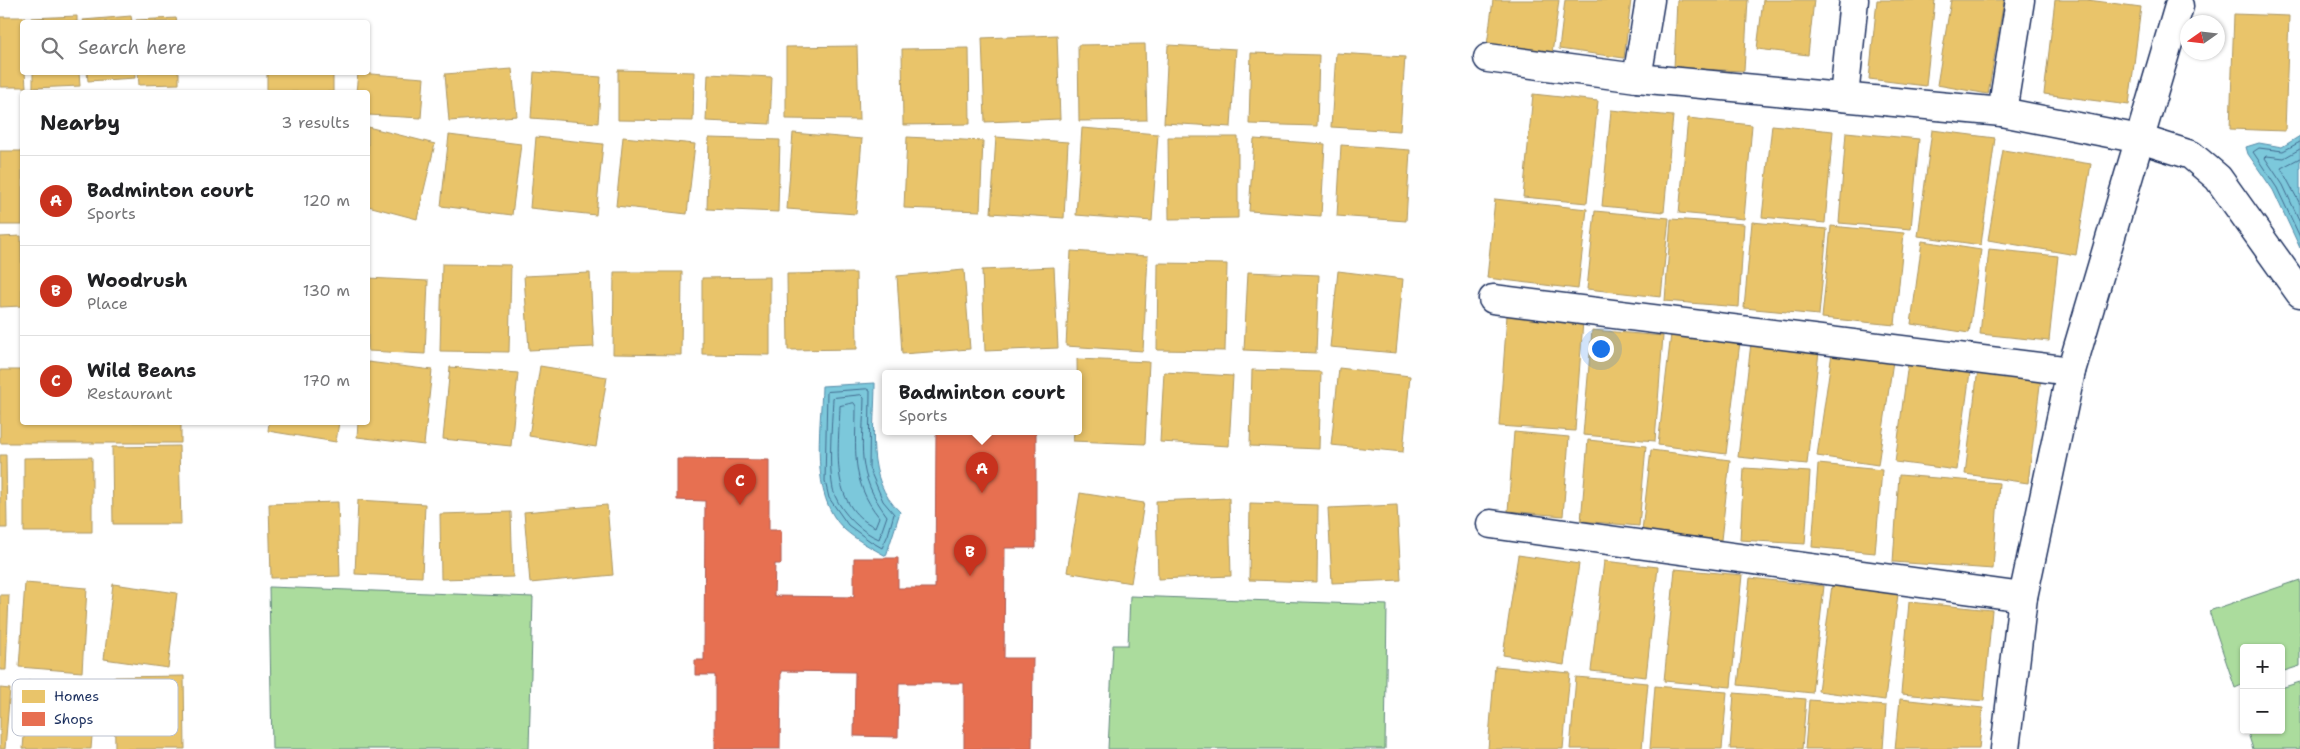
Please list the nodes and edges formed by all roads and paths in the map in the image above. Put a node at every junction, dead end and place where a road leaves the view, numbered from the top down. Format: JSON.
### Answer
{"nodes":[{"id":1,"x":1650,"y":0,"type":"edge"},
{"id":2,"x":1854,"y":0,"type":"edge"},
{"id":3,"x":2020,"y":0,"type":"edge"},
{"id":4,"x":2180,"y":6,"type":"dead end"},
{"id":5,"x":1488,"y":58,"type":"dead end"},
{"id":6,"x":1637,"y":78,"type":"junction"},
{"id":7,"x":1844,"y":97,"type":"junction"},
{"id":8,"x":2002,"y":112,"type":"junction"},
{"id":9,"x":2140,"y":139,"type":"junction"},
{"id":10,"x":2300,"y":293,"type":"edge"},
{"id":11,"x":1493,"y":299,"type":"dead end"},
{"id":12,"x":2071,"y":371,"type":"junction"},
{"id":13,"x":1491,"y":524,"type":"dead end"},
{"id":14,"x":2023,"y":597,"type":"junction"},
{"id":15,"x":2005,"y":749,"type":"edge"}],
"edges":[{"from":1,"to":6,"type":"street"},
{"from":2,"to":7,"type":"street"},
{"from":3,"to":8,"type":"street"},
{"from":4,"to":9,"type":"street"},
{"from":5,"to":6,"type":"street"},
{"from":6,"to":7,"type":"street"},
{"from":7,"to":8,"type":"street"},
{"from":8,"to":9,"type":"street"},
{"from":9,"to":10,"type":"street"},
{"from":9,"to":12,"type":"street"},
{"from":11,"to":12,"type":"street"},
{"from":12,"to":14,"type":"street"},
{"from":13,"to":14,"type":"street"},
{"from":14,"to":15,"type":"street"}]}
